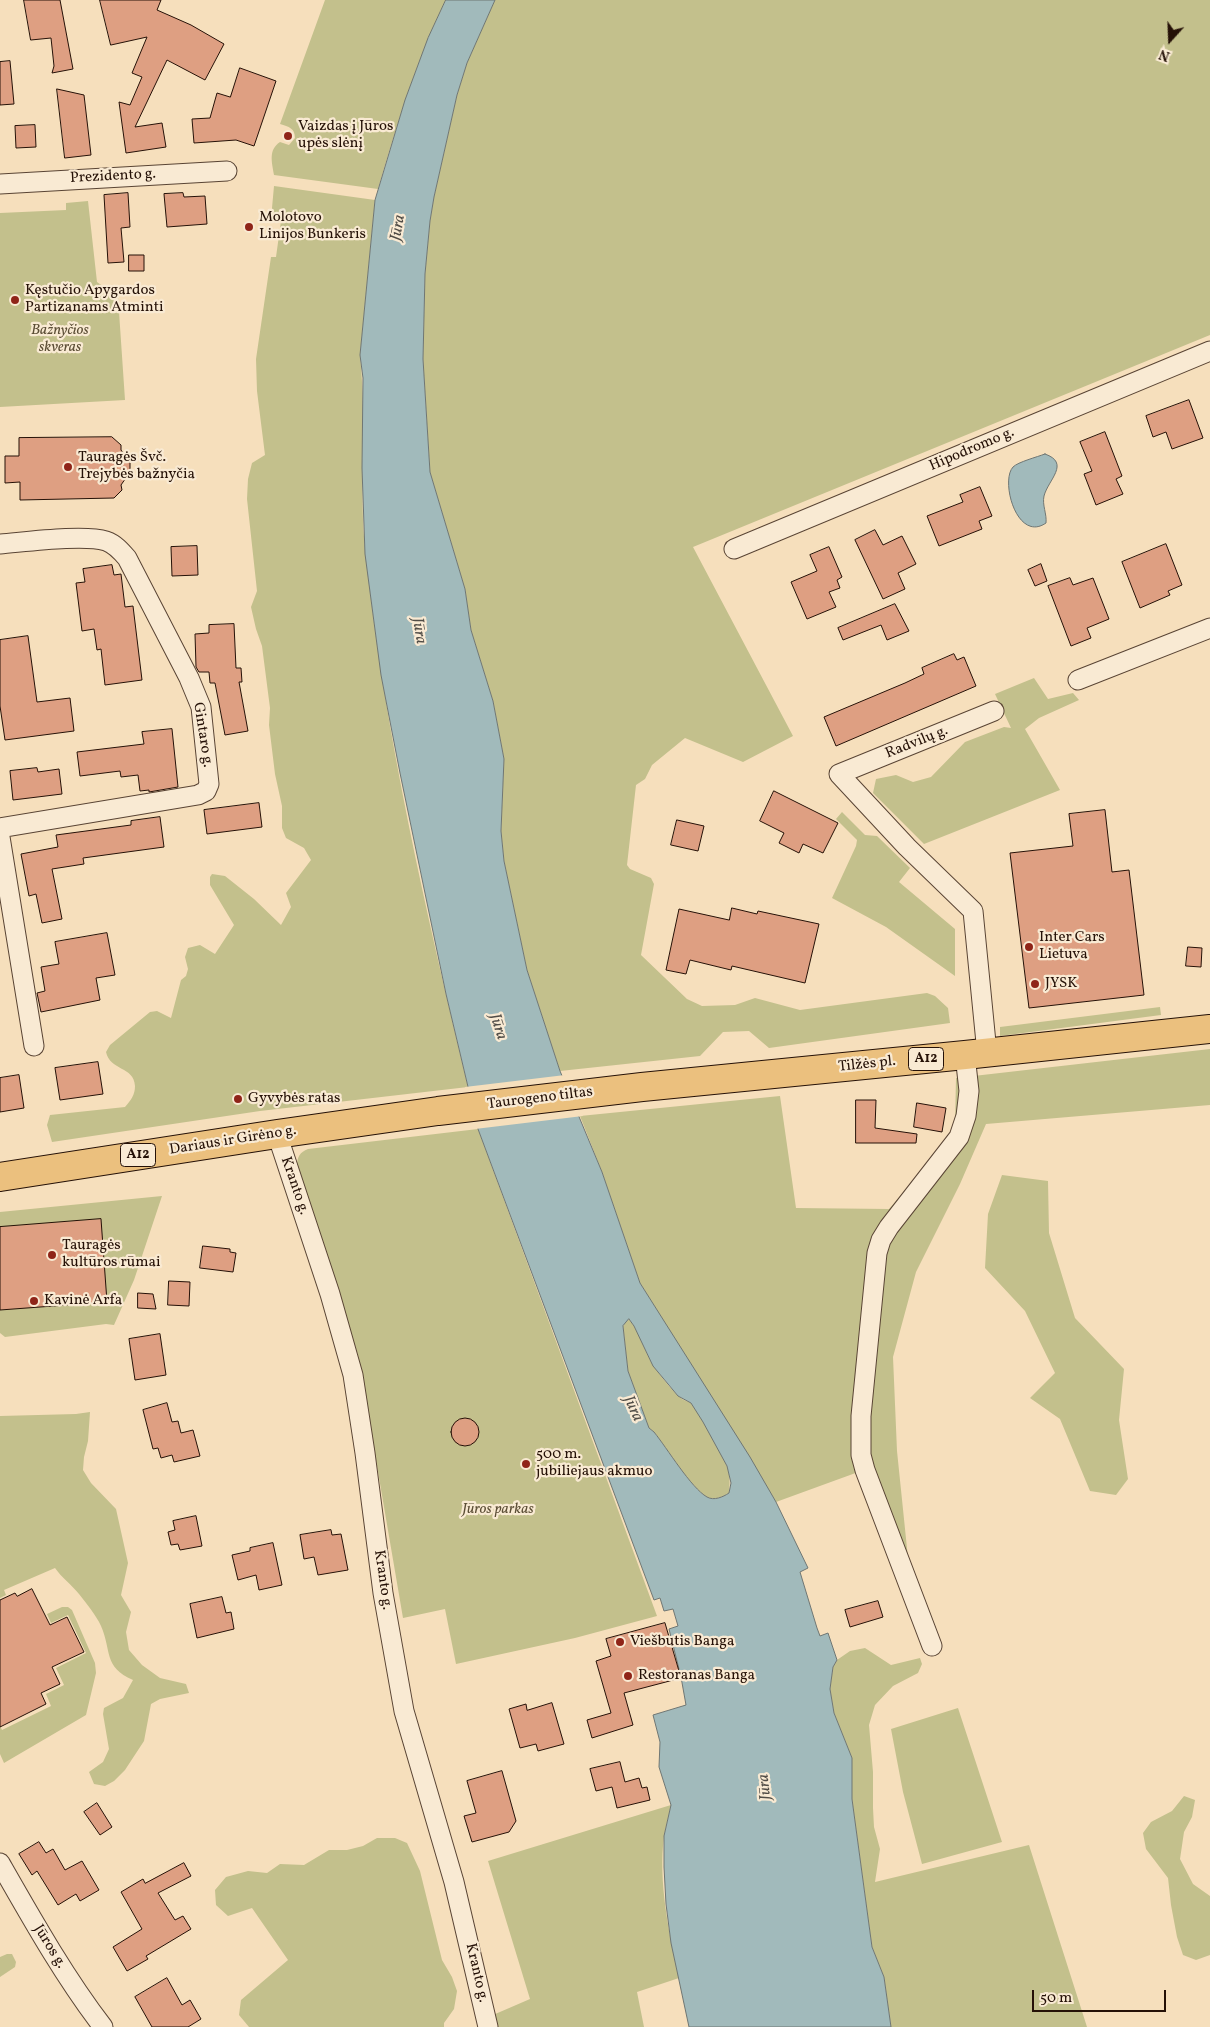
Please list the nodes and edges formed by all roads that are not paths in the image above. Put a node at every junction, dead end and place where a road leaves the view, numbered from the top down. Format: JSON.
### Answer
{"nodes":[{"id":1,"x":227,"y":171,"type":"dead end"},
{"id":2,"x":0,"y":184,"type":"edge"},
{"id":3,"x":1210,"y":351,"type":"edge"},
{"id":4,"x":0,"y":544,"type":"edge"},
{"id":5,"x":734,"y":549,"type":"dead end"},
{"id":6,"x":1210,"y":628,"type":"edge"},
{"id":7,"x":1078,"y":680,"type":"dead end"},
{"id":8,"x":994,"y":711,"type":"dead end"},
{"id":9,"x":0,"y":828,"type":"edge"},
{"id":10,"x":0,"y":837,"type":"edge"},
{"id":11,"x":1210,"y":1029,"type":"edge"},
{"id":12,"x":34,"y":1046,"type":"dead end"},
{"id":13,"x":976,"y":1054,"type":"junction"},
{"id":14,"x":642,"y":1087,"type":"joint"},
{"id":15,"x":438,"y":1112,"type":"joint"},
{"id":16,"x":277,"y":1134,"type":"junction"},
{"id":17,"x":0,"y":1177,"type":"edge"},
{"id":18,"x":932,"y":1646,"type":"dead end"},
{"id":19,"x":0,"y":1863,"type":"edge"},
{"id":20,"x":103,"y":2027,"type":"edge"},
{"id":21,"x":488,"y":2027,"type":"edge"}],
"edges":[{"from":1,"to":2,"type":"street","name":"Prezidento g."},
{"from":3,"to":5,"type":"street","name":"Hipodromo g."},
{"from":4,"to":9,"type":"street","name":"Gintaro g."},
{"from":6,"to":7,"type":"street"},
{"from":8,"to":13,"type":"street","name":"Radvilų g."},
{"from":10,"to":12,"type":"street"},
{"from":11,"to":13,"type":"highway","name":"Tilžės pl.","number":"A12"},
{"from":13,"to":14,"type":"highway","name":"Tilžės pl.","number":"A12"},
{"from":13,"to":18,"type":"street"},
{"from":14,"to":15,"type":"highway","name":"Taurogeno tiltas","number":"A12"},
{"from":15,"to":16,"type":"highway","name":"Dariaus ir Girėno g.","number":"A12"},
{"from":16,"to":17,"type":"highway","name":"Dariaus ir Girėno g.","number":"A12"},
{"from":16,"to":21,"type":"street","name":"Kranto g."},
{"from":19,"to":20,"type":"street","name":"Jūros g."}]}
